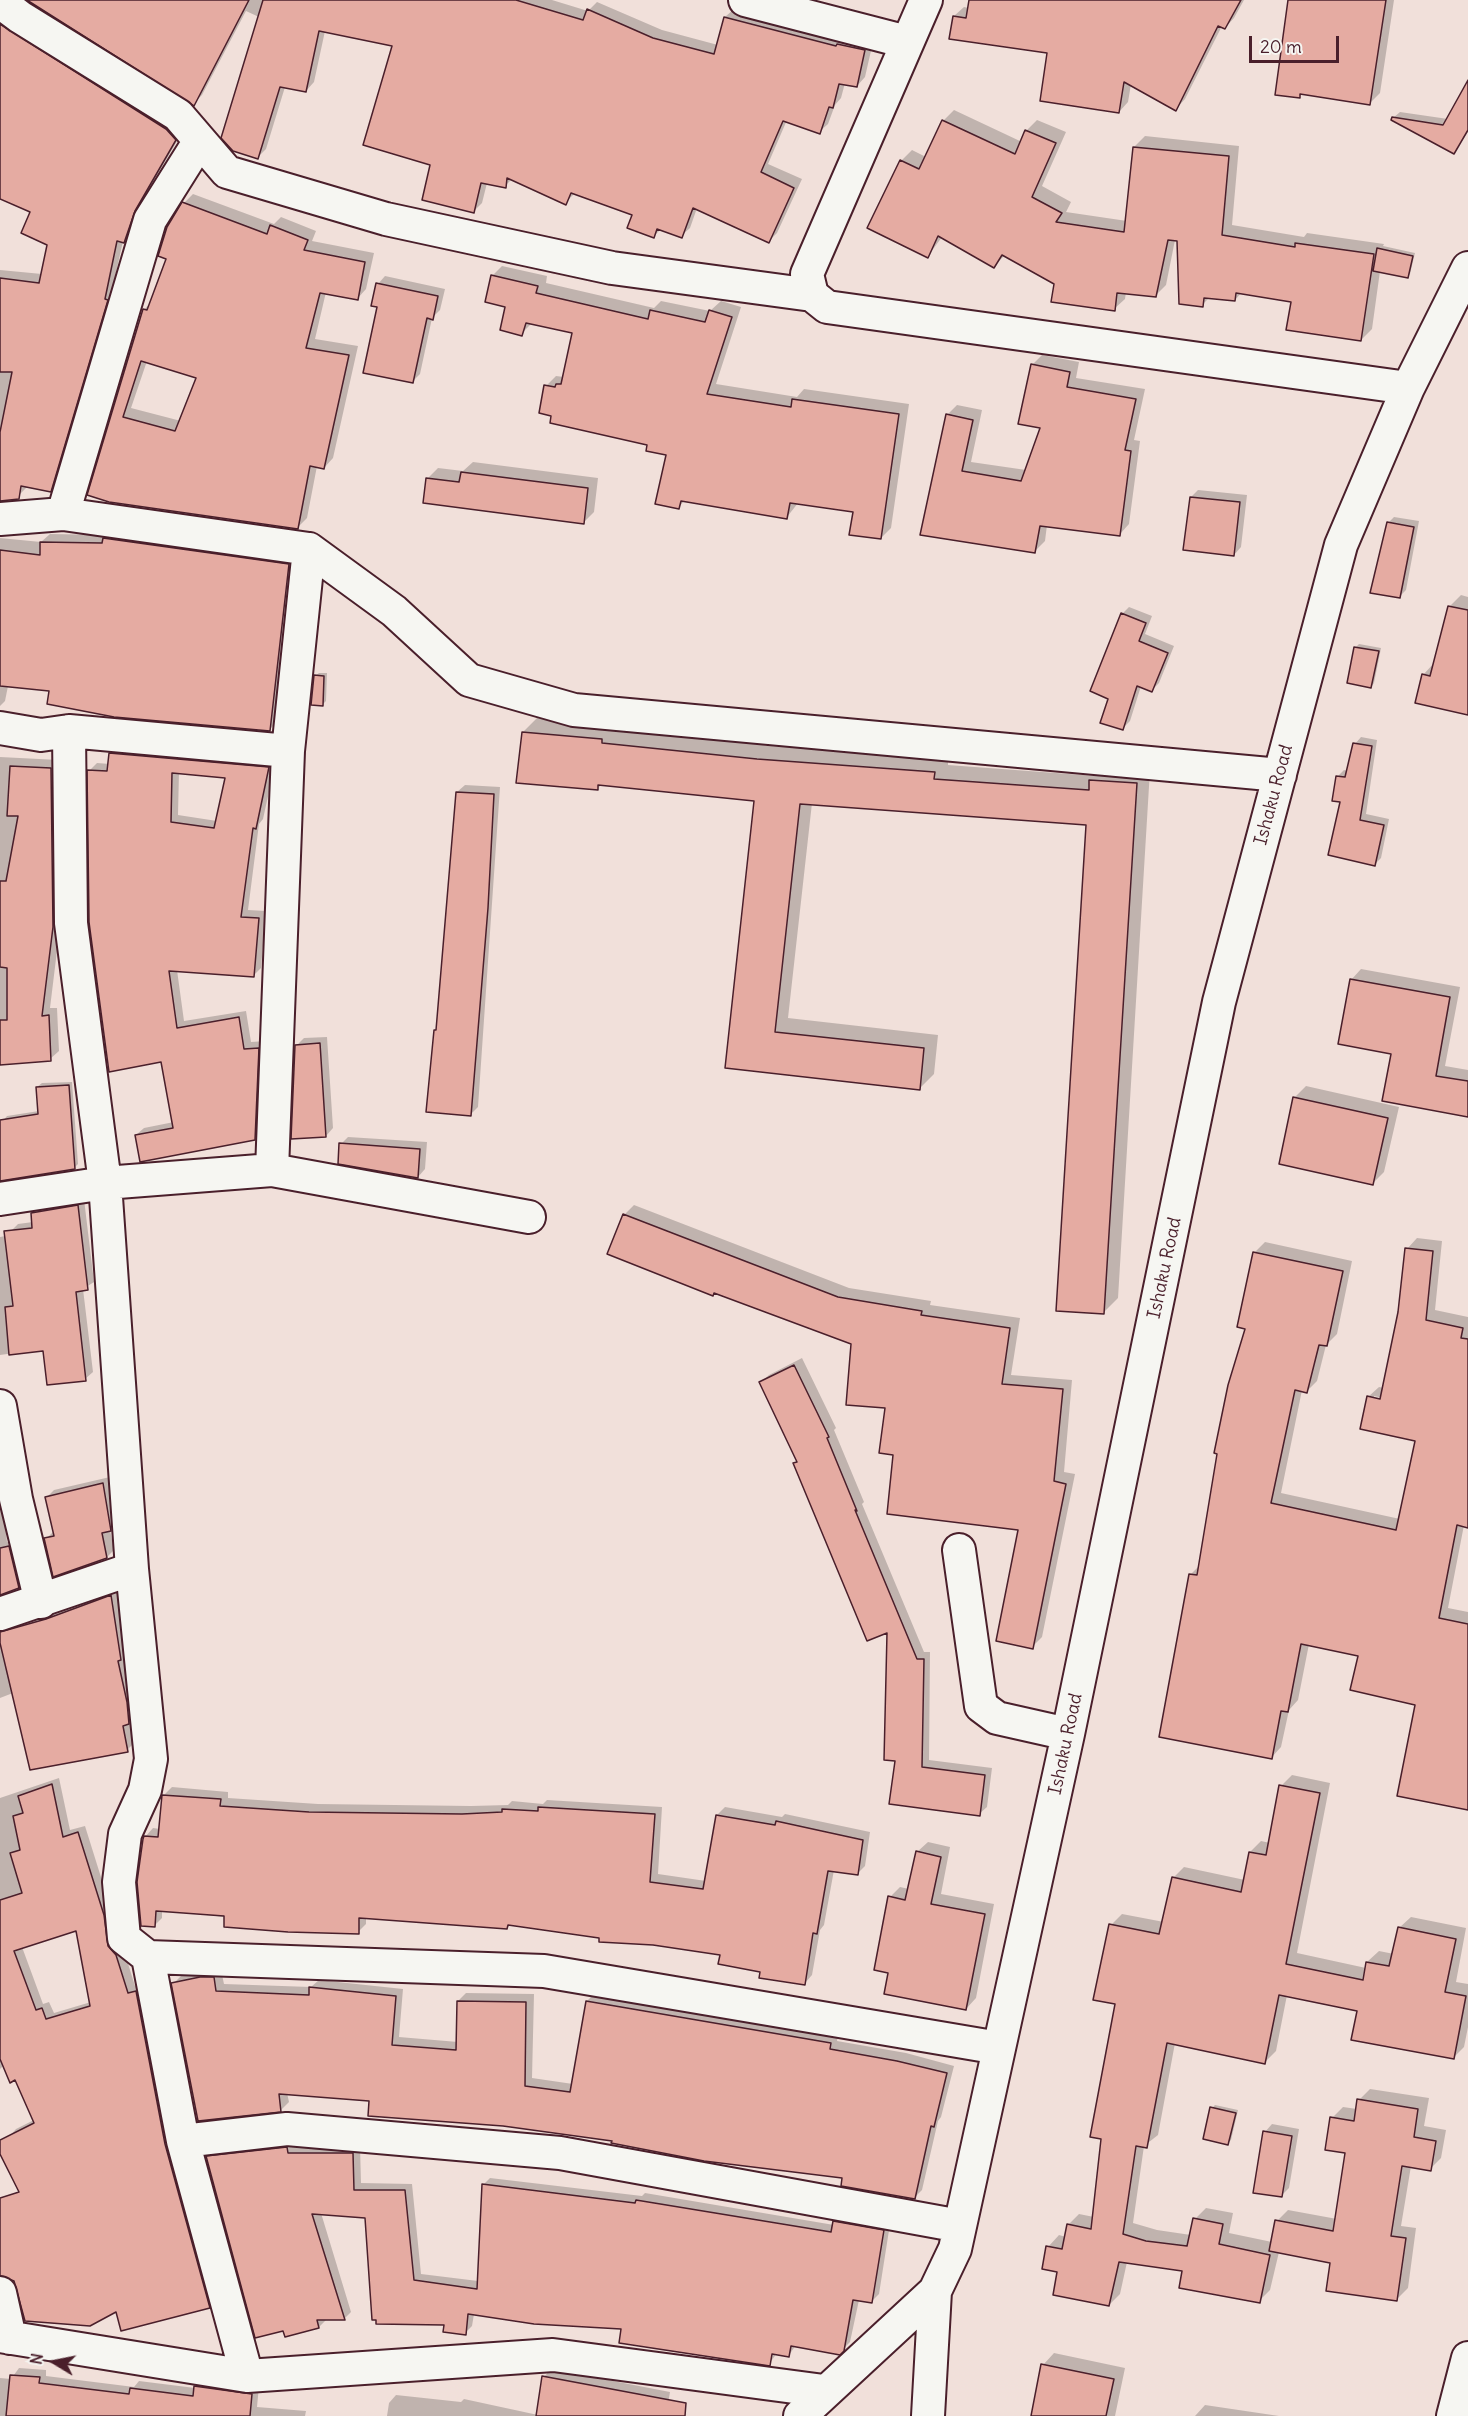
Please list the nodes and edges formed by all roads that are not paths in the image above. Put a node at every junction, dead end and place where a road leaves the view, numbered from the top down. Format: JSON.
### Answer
{"nodes":[{"id":1,"x":745,"y":0,"type":"edge"},
{"id":2,"x":926,"y":0,"type":"edge"},
{"id":3,"x":0,"y":2,"type":"edge"},
{"id":4,"x":907,"y":42,"type":"junction"},
{"id":5,"x":199,"y":142,"type":"junction"},
{"id":6,"x":1468,"y":268,"type":"edge"},
{"id":7,"x":812,"y":295,"type":"junction"},
{"id":8,"x":1408,"y":388,"type":"junction"},
{"id":9,"x":63,"y":514,"type":"junction"},
{"id":10,"x":0,"y":519,"type":"edge"},
{"id":11,"x":309,"y":549,"type":"junction"},
{"id":12,"x":0,"y":728,"type":"edge"},
{"id":13,"x":69,"y":731,"type":"junction"},
{"id":14,"x":288,"y":751,"type":"junction"},
{"id":15,"x":1280,"y":775,"type":"junction"},
{"id":16,"x":272,"y":1170,"type":"junction"},
{"id":17,"x":105,"y":1183,"type":"junction"},
{"id":18,"x":0,"y":1199,"type":"edge"},
{"id":19,"x":530,"y":1217,"type":"dead end"},
{"id":20,"x":0,"y":1406,"type":"edge"},
{"id":21,"x":959,"y":1550,"type":"dead end"},
{"id":22,"x":132,"y":1569,"type":"junction"},
{"id":23,"x":41,"y":1602,"type":"junction"},
{"id":24,"x":0,"y":1614,"type":"edge"},
{"id":25,"x":1068,"y":1734,"type":"junction"},
{"id":26,"x":148,"y":1957,"type":"junction"},
{"id":27,"x":999,"y":2048,"type":"junction"},
{"id":28,"x":183,"y":2141,"type":"junction"},
{"id":29,"x":960,"y":2226,"type":"junction"},
{"id":30,"x":935,"y":2291,"type":"junction"},
{"id":31,"x":0,"y":2293,"type":"edge"},
{"id":32,"x":5,"y":2337,"type":"edge"},
{"id":33,"x":1468,"y":2358,"type":"edge"},
{"id":34,"x":247,"y":2376,"type":"junction"},
{"id":35,"x":825,"y":2391,"type":"junction"},
{"id":36,"x":800,"y":2416,"type":"edge"},
{"id":37,"x":928,"y":2416,"type":"edge"},
{"id":38,"x":1454,"y":2416,"type":"edge"}],
"edges":[{"from":1,"to":4,"type":"street"},
{"from":2,"to":4,"type":"street"},
{"from":3,"to":5,"type":"street"},
{"from":4,"to":7,"type":"street"},
{"from":5,"to":7,"type":"street"},
{"from":5,"to":9,"type":"street"},
{"from":6,"to":8,"type":"street","name":"Ishaku Road"},
{"from":7,"to":8,"type":"street"},
{"from":8,"to":15,"type":"street","name":"Ishaku Road"},
{"from":9,"to":10,"type":"street"},
{"from":9,"to":11,"type":"street"},
{"from":11,"to":14,"type":"street"},
{"from":11,"to":15,"type":"street"},
{"from":12,"to":13,"type":"street"},
{"from":13,"to":14,"type":"street"},
{"from":13,"to":17,"type":"street"},
{"from":14,"to":16,"type":"street"},
{"from":15,"to":25,"type":"street","name":"Ishaku Road"},
{"from":16,"to":17,"type":"street"},
{"from":16,"to":19,"type":"street"},
{"from":17,"to":18,"type":"street"},
{"from":17,"to":22,"type":"street"},
{"from":20,"to":23,"type":"street"},
{"from":21,"to":25,"type":"street"},
{"from":22,"to":23,"type":"street"},
{"from":22,"to":26,"type":"street"},
{"from":23,"to":24,"type":"street"},
{"from":25,"to":27,"type":"street","name":"Ishaku Road"},
{"from":26,"to":27,"type":"street"},
{"from":26,"to":28,"type":"street"},
{"from":27,"to":29,"type":"street","name":"Ishaku Road"},
{"from":28,"to":29,"type":"street"},
{"from":28,"to":34,"type":"street"},
{"from":29,"to":30,"type":"street","name":"Ishaku Road"},
{"from":30,"to":35,"type":"street"},
{"from":30,"to":37,"type":"street"},
{"from":31,"to":32,"type":"street"},
{"from":32,"to":34,"type":"street"},
{"from":33,"to":38,"type":"street"},
{"from":34,"to":35,"type":"street"},
{"from":35,"to":36,"type":"street"}]}
